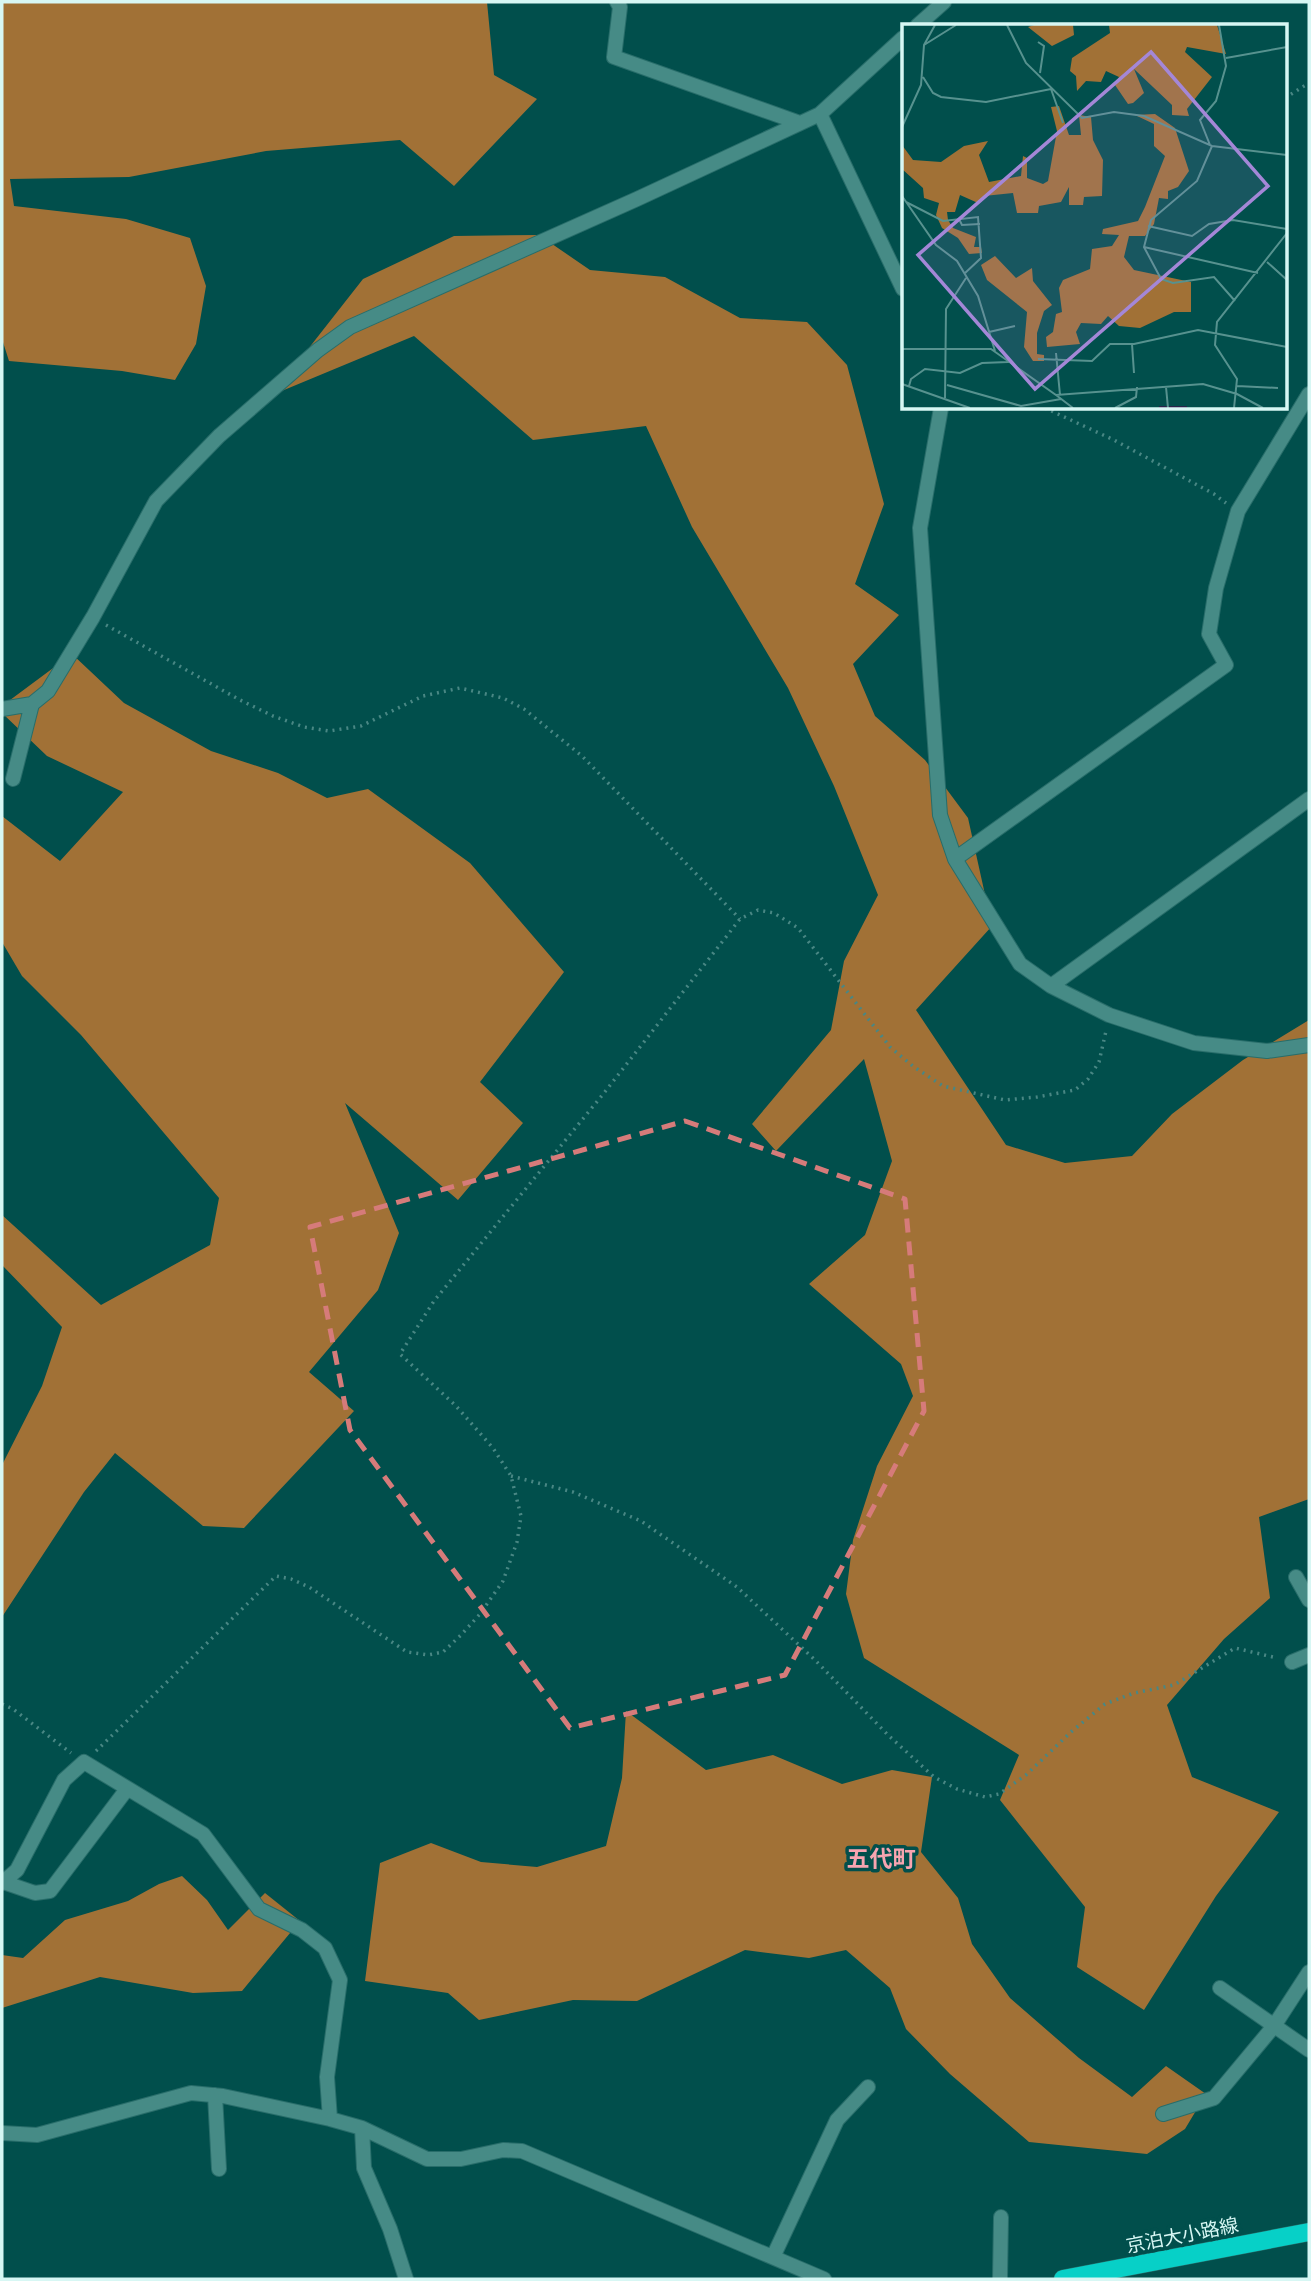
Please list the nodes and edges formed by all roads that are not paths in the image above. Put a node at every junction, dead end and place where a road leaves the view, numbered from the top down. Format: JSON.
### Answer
{"nodes":[{"id":1,"x":617,"y":2,"type":"edge"},
{"id":2,"x":944,"y":2,"type":"edge"},
{"id":3,"x":919,"y":24,"type":"edge"},
{"id":4,"x":902,"y":39,"type":"edge"},
{"id":5,"x":820,"y":114,"type":"junction"},
{"id":6,"x":800,"y":123,"type":"junction"},
{"id":7,"x":902,"y":287,"type":"edge"},
{"id":8,"x":1309,"y":394,"type":"edge"},
{"id":9,"x":941,"y":410,"type":"edge"},
{"id":10,"x":32,"y":704,"type":"junction"},
{"id":11,"x":2,"y":709,"type":"edge"},
{"id":12,"x":13,"y":779,"type":"dead end"},
{"id":13,"x":1309,"y":799,"type":"edge"},
{"id":14,"x":955,"y":859,"type":"junction"},
{"id":15,"x":1051,"y":986,"type":"junction"},
{"id":16,"x":1309,"y":1045,"type":"edge"},
{"id":17,"x":1296,"y":1577,"type":"dead end"},
{"id":18,"x":1309,"y":1600,"type":"edge"},
{"id":19,"x":1309,"y":1655,"type":"edge"},
{"id":20,"x":1292,"y":1662,"type":"road end"},
{"id":21,"x":127,"y":1789,"type":"junction"},
{"id":22,"x":4,"y":1878,"type":"edge"},
{"id":23,"x":1309,"y":1972,"type":"edge"},
{"id":24,"x":1220,"y":1988,"type":"dead end"},
{"id":25,"x":1274,"y":2026,"type":"junction"},
{"id":26,"x":1309,"y":2050,"type":"edge"},
{"id":27,"x":868,"y":2087,"type":"dead end"},
{"id":28,"x":215,"y":2095,"type":"junction"},
{"id":29,"x":1163,"y":2114,"type":"dead end"},
{"id":30,"x":330,"y":2119,"type":"junction"},
{"id":31,"x":362,"y":2128,"type":"junction"},
{"id":32,"x":2,"y":2133,"type":"edge"},
{"id":33,"x":219,"y":2169,"type":"dead end"},
{"id":34,"x":1001,"y":2217,"type":"dead end"},
{"id":35,"x":1309,"y":2232,"type":"edge"},
{"id":36,"x":773,"y":2258,"type":"junction"},
{"id":37,"x":406,"y":2279,"type":"edge"},
{"id":38,"x":824,"y":2279,"type":"edge"},
{"id":39,"x":1000,"y":2279,"type":"edge"},
{"id":40,"x":1063,"y":2279,"type":"edge"}],
"edges":[{"from":1,"to":6,"type":"street"},
{"from":2,"to":3,"type":"street"},
{"from":4,"to":5,"type":"street"},
{"from":5,"to":6,"type":"street"},
{"from":5,"to":7,"type":"street"},
{"from":6,"to":10,"type":"street"},
{"from":8,"to":14,"type":"street"},
{"from":9,"to":14,"type":"street"},
{"from":10,"to":11,"type":"street"},
{"from":10,"to":12,"type":"street"},
{"from":13,"to":15,"type":"street"},
{"from":14,"to":15,"type":"street"},
{"from":15,"to":16,"type":"street"},
{"from":17,"to":18,"type":"street"},
{"from":19,"to":20,"type":"street"},
{"from":21,"to":22,"type":"street"},
{"from":21,"to":22,"type":"street"},
{"from":21,"to":30,"type":"street"},
{"from":23,"to":25,"type":"street"},
{"from":24,"to":25,"type":"street"},
{"from":25,"to":26,"type":"street"},
{"from":25,"to":29,"type":"street"},
{"from":27,"to":36,"type":"street"},
{"from":28,"to":30,"type":"street"},
{"from":28,"to":32,"type":"street"},
{"from":28,"to":33,"type":"street"},
{"from":30,"to":31,"type":"street"},
{"from":31,"to":36,"type":"street"},
{"from":31,"to":37,"type":"street"},
{"from":34,"to":39,"type":"street"},
{"from":35,"to":40,"type":"main road","name":"京泊大小路線"},
{"from":36,"to":38,"type":"street"}]}
